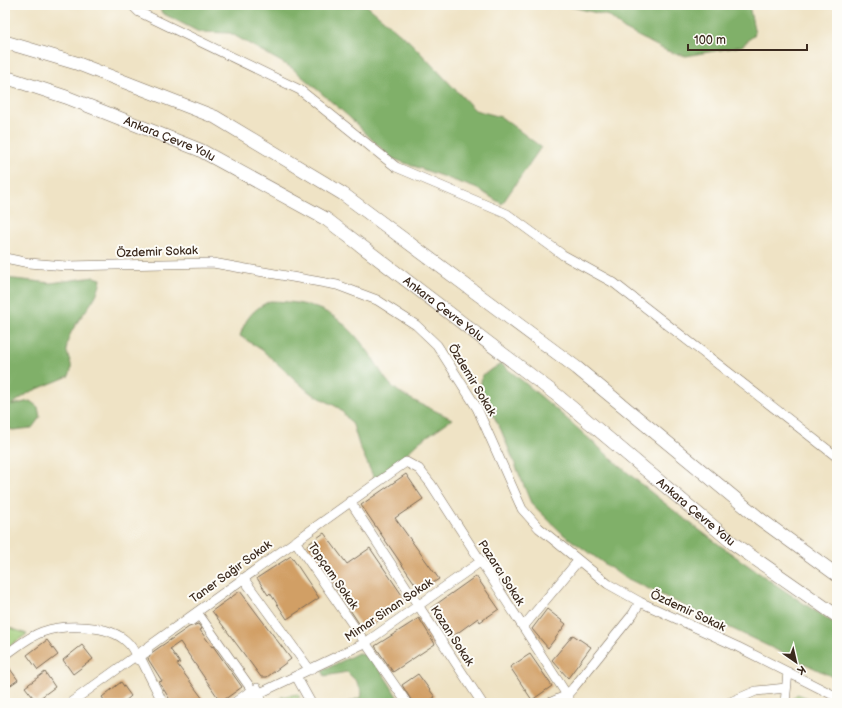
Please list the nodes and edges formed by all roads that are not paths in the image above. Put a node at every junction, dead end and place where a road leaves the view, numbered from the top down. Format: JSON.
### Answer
{"nodes":[{"id":1,"x":132,"y":5,"type":"edge"},
{"id":2,"x":5,"y":42,"type":"edge"},
{"id":3,"x":5,"y":77,"type":"edge"},
{"id":4,"x":5,"y":258,"type":"edge"},
{"id":5,"x":837,"y":457,"type":"edge"},
{"id":6,"x":406,"y":462,"type":"joint"},
{"id":7,"x":350,"y":501,"type":"junction"},
{"id":8,"x":295,"y":541,"type":"junction"},
{"id":9,"x":578,"y":561,"type":"junction"},
{"id":10,"x":480,"y":562,"type":"junction"},
{"id":11,"x":837,"y":575,"type":"edge"},
{"id":12,"x":243,"y":578,"type":"junction"},
{"id":13,"x":640,"y":602,"type":"junction"},
{"id":14,"x":418,"y":606,"type":"junction"},
{"id":15,"x":200,"y":609,"type":"junction"},
{"id":16,"x":837,"y":616,"type":"edge"},
{"id":17,"x":72,"y":627,"type":"junction"},
{"id":18,"x":523,"y":627,"type":"junction"},
{"id":19,"x":365,"y":643,"type":"junction"},
{"id":20,"x":5,"y":651,"type":"edge"},
{"id":21,"x":5,"y":655,"type":"edge"},
{"id":22,"x":136,"y":656,"type":"junction"},
{"id":23,"x":310,"y":670,"type":"junction"},
{"id":24,"x":788,"y":672,"type":"junction"},
{"id":25,"x":296,"y":676,"type":"junction"},
{"id":26,"x":786,"y":688,"type":"junction"},
{"id":27,"x":260,"y":693,"type":"junction"},
{"id":28,"x":837,"y":697,"type":"edge"},
{"id":29,"x":568,"y":699,"type":"edge"},
{"id":30,"x":70,"y":703,"type":"edge"},
{"id":31,"x":159,"y":703,"type":"edge"},
{"id":32,"x":163,"y":703,"type":"edge"},
{"id":33,"x":234,"y":703,"type":"edge"},
{"id":34,"x":243,"y":703,"type":"edge"},
{"id":35,"x":261,"y":703,"type":"edge"},
{"id":36,"x":311,"y":703,"type":"edge"},
{"id":37,"x":407,"y":703,"type":"edge"},
{"id":38,"x":482,"y":703,"type":"edge"},
{"id":39,"x":549,"y":703,"type":"edge"},
{"id":40,"x":728,"y":703,"type":"edge"},
{"id":41,"x":785,"y":703,"type":"edge"}],
"edges":[{"from":1,"to":5,"type":"street"},
{"from":2,"to":11,"type":"highway"},
{"from":3,"to":16,"type":"highway","name":"Ankara Çevre Yolu"},
{"from":4,"to":9,"type":"street","name":"Özdemir Sokak"},
{"from":6,"to":7,"type":"street","name":"Taner Sağır Sokak"},
{"from":6,"to":10,"type":"street","name":"Pazarcı Sokak"},
{"from":7,"to":8,"type":"street","name":"Taner Sağır Sokak"},
{"from":7,"to":14,"type":"street","name":"Kozan Sokak"},
{"from":8,"to":12,"type":"street","name":"Taner Sağır Sokak"},
{"from":8,"to":19,"type":"street","name":"Topçam Sokak"},
{"from":9,"to":13,"type":"street","name":"Özdemir Sokak"},
{"from":9,"to":18,"type":"street"},
{"from":10,"to":14,"type":"street","name":"Mimar Sinan Sokak"},
{"from":10,"to":18,"type":"street","name":"Pazarcı Sokak"},
{"from":12,"to":15,"type":"street","name":"Taner Sağır Sokak"},
{"from":12,"to":23,"type":"street"},
{"from":13,"to":24,"type":"street","name":"Özdemir Sokak"},
{"from":13,"to":29,"type":"street"},
{"from":14,"to":19,"type":"street","name":"Mimar Sinan Sokak"},
{"from":14,"to":38,"type":"street","name":"Kozan Sokak"},
{"from":15,"to":22,"type":"street","name":"Taner Sağır Sokak"},
{"from":15,"to":27,"type":"street"},
{"from":17,"to":20,"type":"street"},
{"from":17,"to":21,"type":"street"},
{"from":17,"to":22,"type":"street"},
{"from":18,"to":29,"type":"street","name":"Pazarcı Sokak"},
{"from":19,"to":23,"type":"street","name":"Mimar Sinan Sokak"},
{"from":19,"to":37,"type":"street","name":"Topçam Sokak"},
{"from":22,"to":30,"type":"street","name":"Taner Sağır Sokak"},
{"from":22,"to":31,"type":"street"},
{"from":23,"to":25,"type":"street","name":"Mimar Sinan Sokak"},
{"from":24,"to":26,"type":"street"},
{"from":24,"to":28,"type":"street","name":"Özdemir Sokak"},
{"from":25,"to":27,"type":"street","name":"Mimar Sinan Sokak"},
{"from":25,"to":36,"type":"street"},
{"from":26,"to":40,"type":"street"},
{"from":26,"to":41,"type":"street"},
{"from":27,"to":34,"type":"street","name":"Mimar Sinan Sokak"},
{"from":27,"to":35,"type":"street"},
{"from":29,"to":39,"type":"street"},
{"from":32,"to":33,"type":"street"}]}
